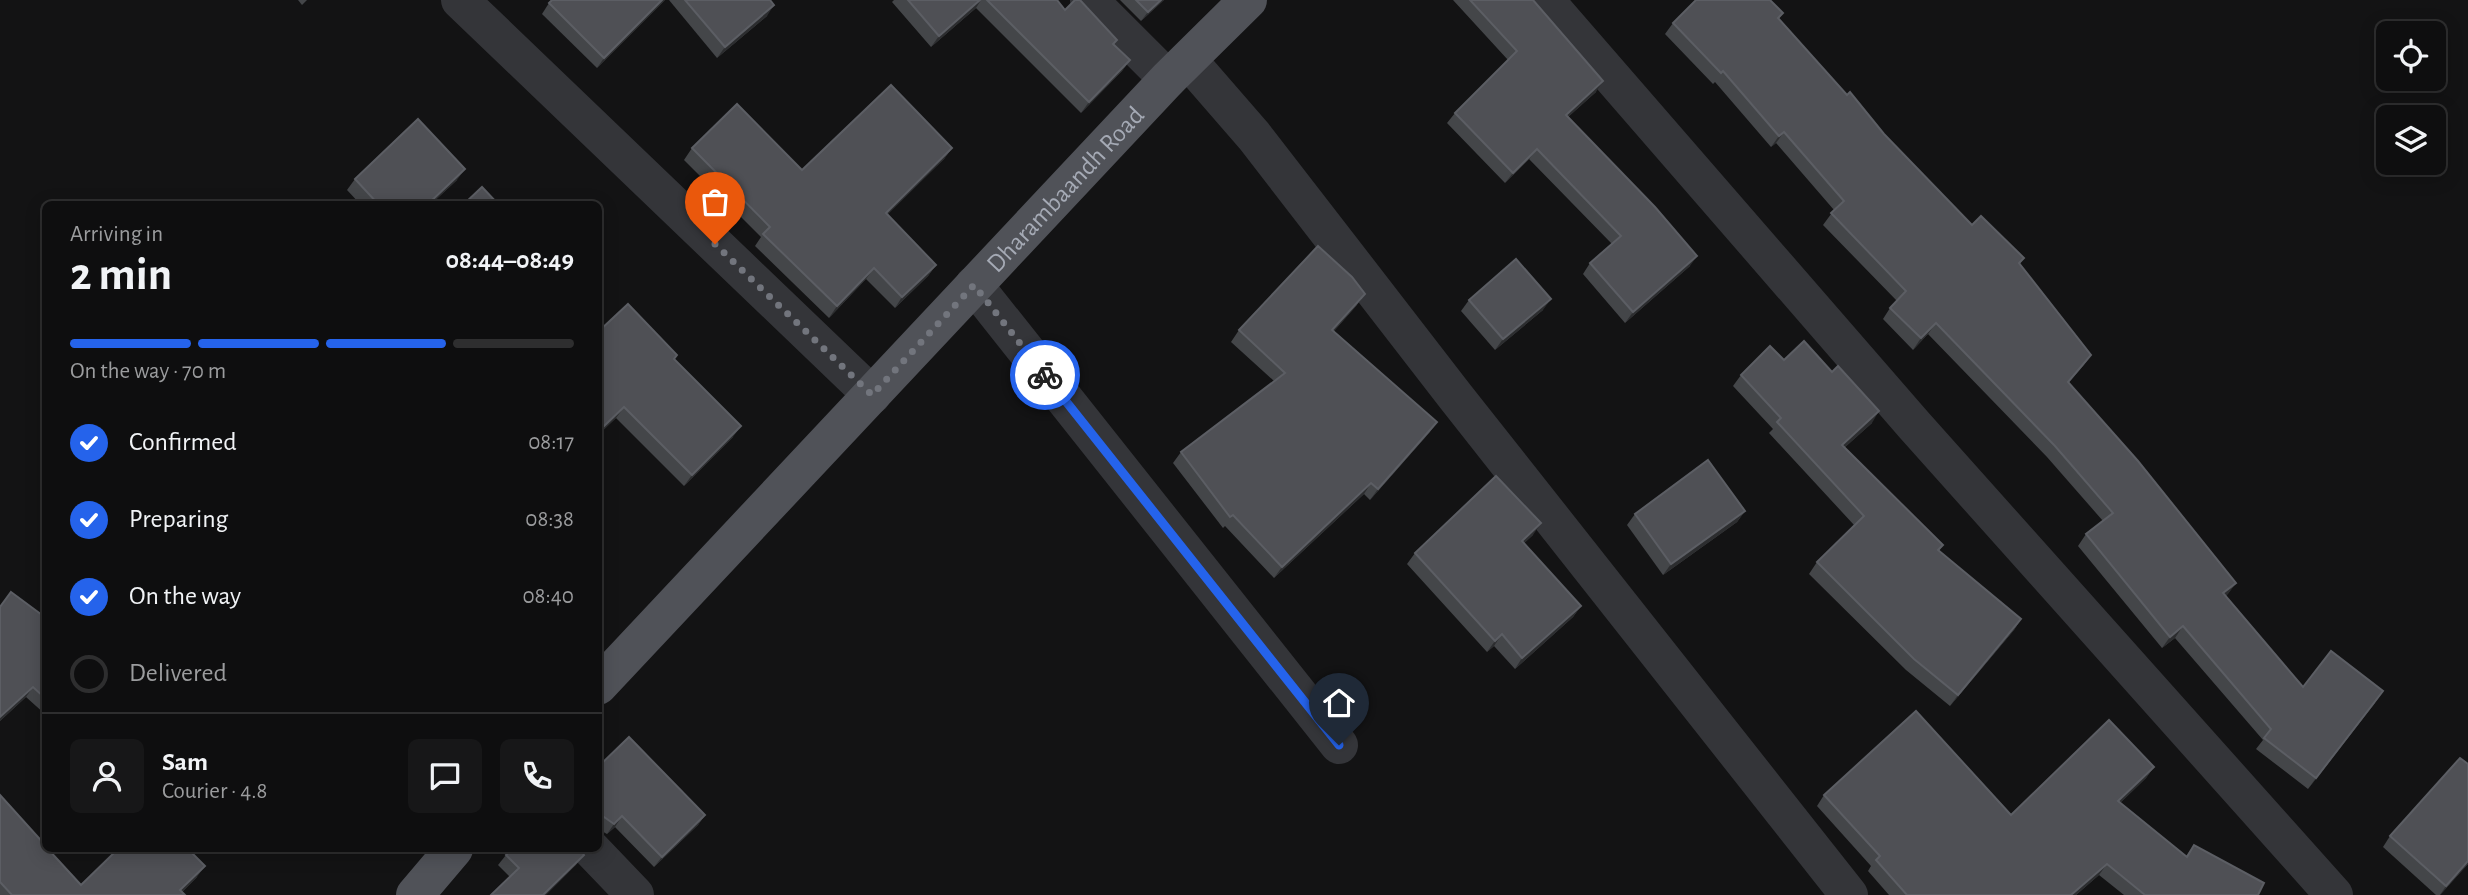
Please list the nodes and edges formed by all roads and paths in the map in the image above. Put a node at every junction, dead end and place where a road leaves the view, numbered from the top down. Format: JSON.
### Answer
{"nodes":[{"id":1,"x":460,"y":0,"type":"edge"},
{"id":2,"x":1089,"y":0,"type":"edge"},
{"id":3,"x":1248,"y":0,"type":"edge"},
{"id":4,"x":1545,"y":0,"type":"edge"},
{"id":5,"x":1178,"y":69,"type":"junction"},
{"id":6,"x":974,"y":285,"type":"junction"},
{"id":7,"x":872,"y":395,"type":"junction"},
{"id":8,"x":602,"y":682,"type":"edge"},
{"id":9,"x":1339,"y":745,"type":"dead end"},
{"id":10,"x":451,"y":852,"type":"edge"},
{"id":11,"x":594,"y":852,"type":"edge"},
{"id":12,"x":415,"y":895,"type":"edge"},
{"id":13,"x":635,"y":895,"type":"edge"},
{"id":14,"x":1849,"y":895,"type":"edge"},
{"id":15,"x":2334,"y":895,"type":"edge"}],
"edges":[{"from":1,"to":7,"type":"street"},
{"from":2,"to":5,"type":"street"},
{"from":3,"to":5,"type":"main road","name":"Dharambaandh Road"},
{"from":4,"to":15,"type":"street"},
{"from":5,"to":6,"type":"main road","name":"Dharambaandh Road"},
{"from":5,"to":14,"type":"street"},
{"from":6,"to":7,"type":"main road","name":"Dharambaandh Road"},
{"from":6,"to":9,"type":"street"},
{"from":7,"to":8,"type":"main road","name":"Dharambaandh Road"},
{"from":10,"to":12,"type":"main road"},
{"from":11,"to":13,"type":"street"}]}
